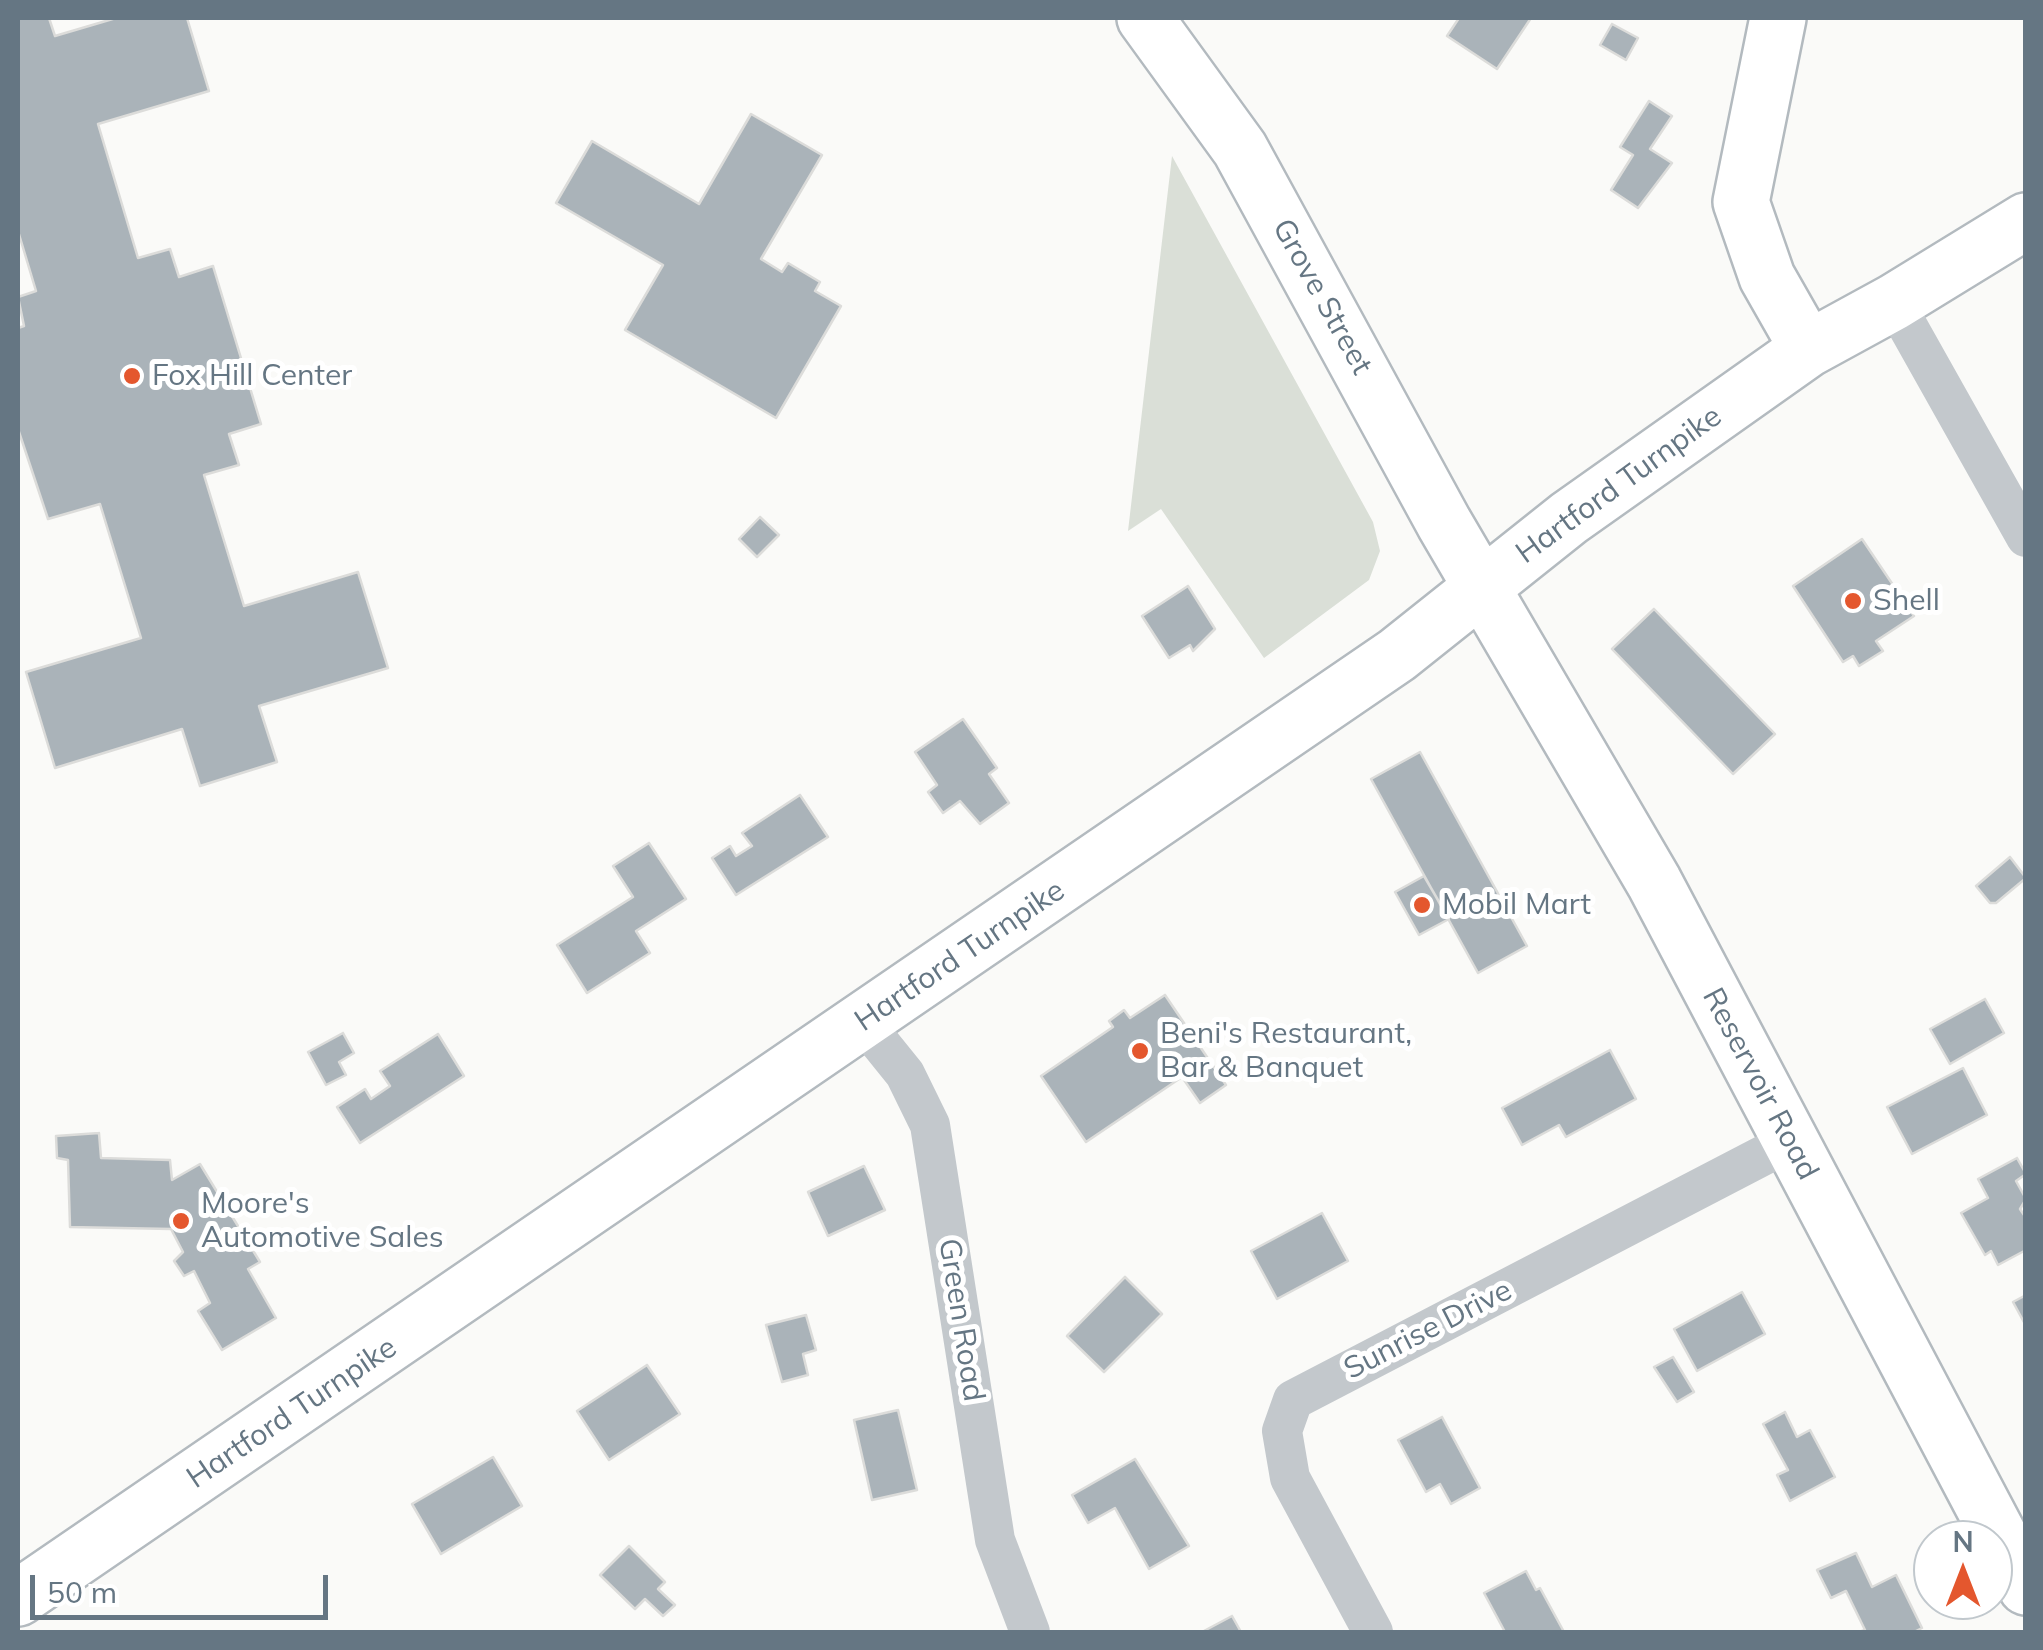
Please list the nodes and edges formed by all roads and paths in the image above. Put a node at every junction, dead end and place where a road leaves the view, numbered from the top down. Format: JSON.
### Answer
{"nodes":[{"id":1,"x":1145,"y":18,"type":"edge"},
{"id":2,"x":1778,"y":18,"type":"edge"},
{"id":3,"x":2026,"y":221,"type":"edge"},
{"id":4,"x":1894,"y":302,"type":"junction"},
{"id":5,"x":1808,"y":349,"type":"junction"},
{"id":6,"x":2026,"y":536,"type":"edge"},
{"id":7,"x":1484,"y":586,"type":"junction"},
{"id":8,"x":863,"y":1022,"type":"junction"},
{"id":9,"x":1790,"y":1141,"type":"junction"},
{"id":10,"x":2026,"y":1587,"type":"edge"},
{"id":11,"x":18,"y":1598,"type":"edge"},
{"id":12,"x":1030,"y":1632,"type":"edge"},
{"id":13,"x":1373,"y":1632,"type":"edge"}],
"edges":[{"from":1,"to":7,"type":"main road","name":"Grove Street"},
{"from":2,"to":5,"type":"main road"},
{"from":3,"to":4,"type":"main road","name":"Hartford Turnpike"},
{"from":4,"to":5,"type":"main road","name":"Hartford Turnpike"},
{"from":4,"to":6,"type":"street"},
{"from":5,"to":7,"type":"main road","name":"Hartford Turnpike"},
{"from":7,"to":8,"type":"main road","name":"Hartford Turnpike"},
{"from":7,"to":9,"type":"main road","name":"Reservoir Road"},
{"from":8,"to":11,"type":"main road","name":"Hartford Turnpike"},
{"from":8,"to":12,"type":"street","name":"Green Road"},
{"from":9,"to":10,"type":"main road","name":"Reservoir Road"},
{"from":9,"to":13,"type":"street","name":"Sunrise Drive"}]}
